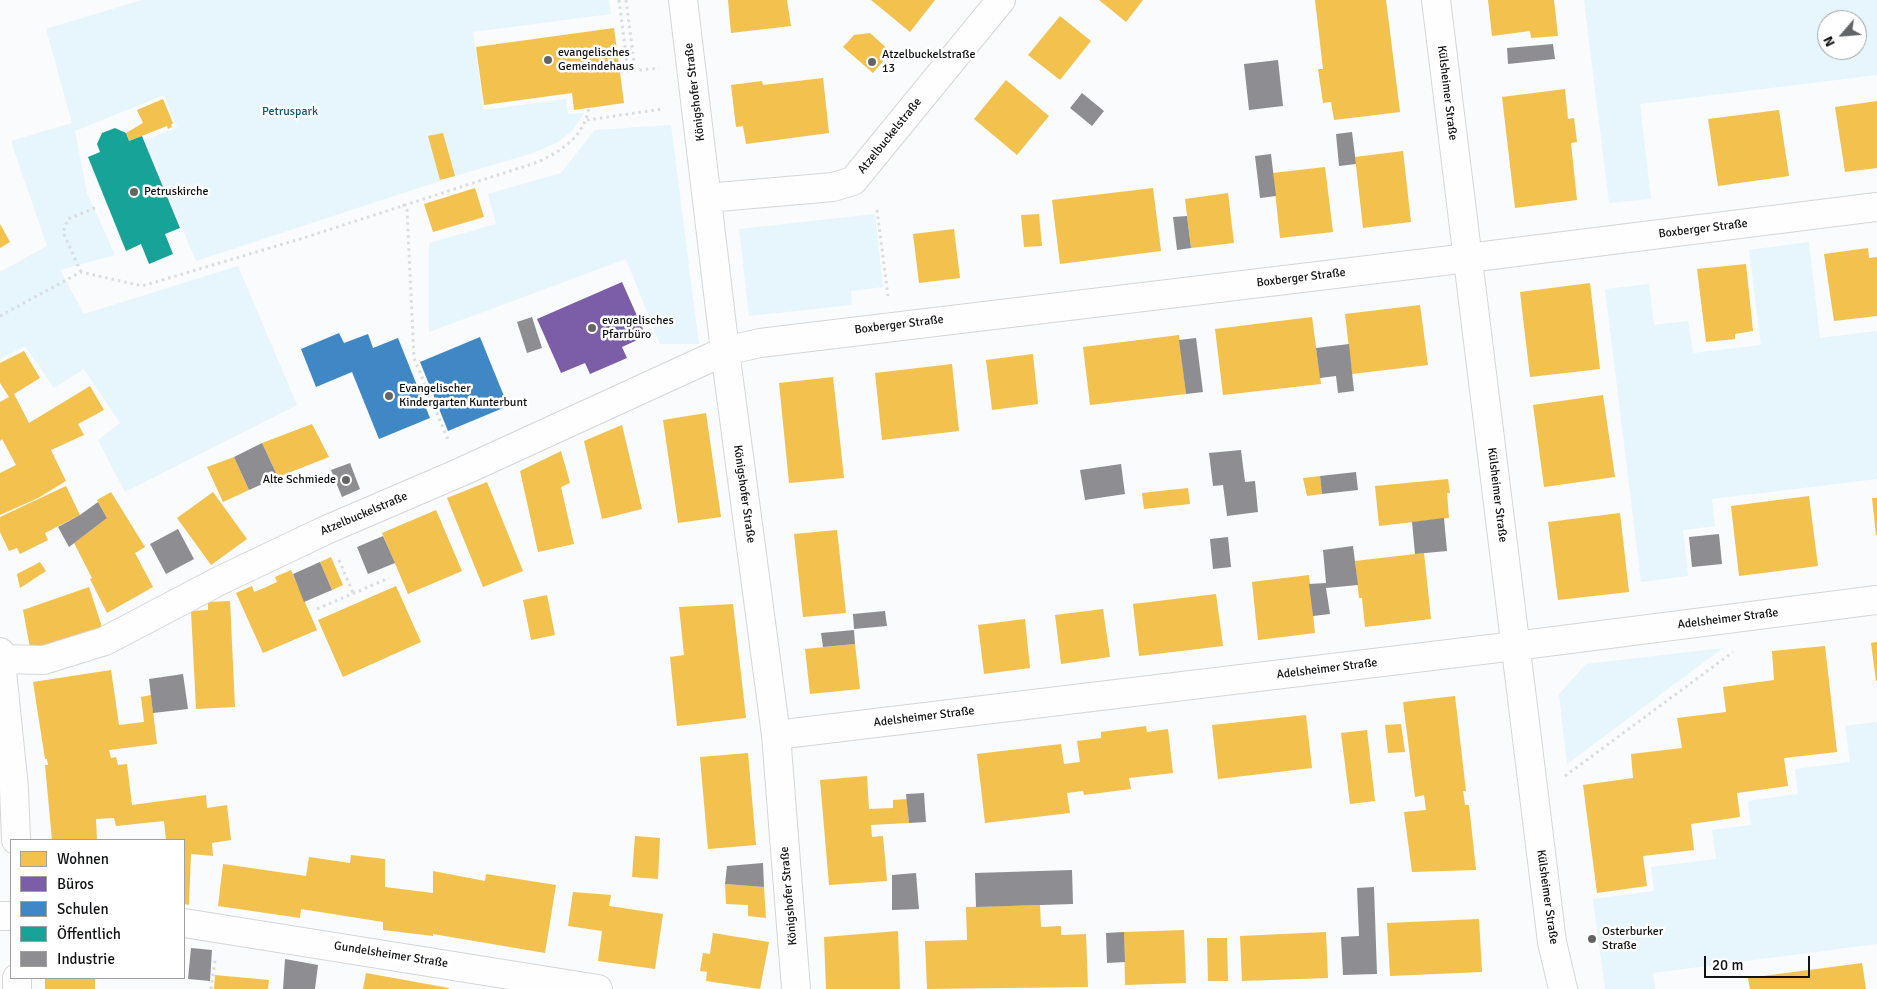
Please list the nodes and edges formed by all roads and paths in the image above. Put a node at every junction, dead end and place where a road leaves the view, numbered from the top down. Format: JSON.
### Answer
{"nodes":[{"id":1,"x":619,"y":0,"type":"edge"},
{"id":2,"x":626,"y":0,"type":"edge"},
{"id":3,"x":684,"y":0,"type":"edge"},
{"id":4,"x":1001,"y":0,"type":"edge"},
{"id":5,"x":1436,"y":0,"type":"edge"},
{"id":6,"x":620,"y":72,"type":"dead end"},
{"id":7,"x":628,"y":72,"type":"junction"},
{"id":8,"x":696,"y":104,"type":"junction"},
{"id":9,"x":589,"y":108,"type":"dead end"},
{"id":10,"x":586,"y":120,"type":"junction"},
{"id":11,"x":707,"y":198,"type":"junction"},
{"id":12,"x":403,"y":204,"type":"junction"},
{"id":13,"x":97,"y":207,"type":"dead end"},
{"id":14,"x":1877,"y":207,"type":"edge"},
{"id":15,"x":877,"y":210,"type":"dead end"},
{"id":16,"x":1468,"y":258,"type":"junction"},
{"id":17,"x":82,"y":272,"type":"junction"},
{"id":18,"x":0,"y":316,"type":"edge"},
{"id":19,"x":891,"y":326,"type":"junction"},
{"id":20,"x":725,"y":352,"type":"junction"},
{"id":21,"x":462,"y":472,"type":"junction"},
{"id":22,"x":389,"y":578,"type":"dead end"},
{"id":23,"x":1877,"y":600,"type":"edge"},
{"id":24,"x":317,"y":609,"type":"dead end"},
{"id":25,"x":1740,"y":617,"type":"junction"},
{"id":26,"x":1515,"y":646,"type":"junction"},
{"id":27,"x":0,"y":657,"type":"edge"},
{"id":28,"x":776,"y":735,"type":"junction"},
{"id":29,"x":1532,"y":782,"type":"junction"},
{"id":30,"x":16,"y":839,"type":"edge"},
{"id":31,"x":185,"y":923,"type":"edge"},
{"id":32,"x":598,"y":989,"type":"edge"},
{"id":33,"x":796,"y":989,"type":"edge"},
{"id":34,"x":1563,"y":989,"type":"edge"}],
"edges":[{"from":1,"to":7,"type":"path"},
{"from":2,"to":7,"type":"path"},
{"from":3,"to":8,"type":"street","name":"Königshofer Straße"},
{"from":4,"to":11,"type":"street","name":"Atzelbuckelstraße"},
{"from":5,"to":16,"type":"street","name":"Külsheimer Straße"},
{"from":6,"to":7,"type":"path"},
{"from":8,"to":10,"type":"path"},
{"from":8,"to":11,"type":"street","name":"Königshofer Straße"},
{"from":9,"to":10,"type":"path"},
{"from":10,"to":12,"type":"path"},
{"from":11,"to":20,"type":"street","name":"Königshofer Straße"},
{"from":12,"to":17,"type":"path"},
{"from":12,"to":21,"type":"path"},
{"from":13,"to":17,"type":"path"},
{"from":14,"to":16,"type":"street","name":"Boxberger Straße"},
{"from":15,"to":19,"type":"path"},
{"from":16,"to":19,"type":"street","name":"Boxberger Straße"},
{"from":16,"to":26,"type":"street","name":"Külsheimer Straße"},
{"from":17,"to":18,"type":"path"},
{"from":19,"to":20,"type":"street","name":"Boxberger Straße"},
{"from":20,"to":21,"type":"street","name":"Atzelbuckelstraße"},
{"from":20,"to":28,"type":"street","name":"Königshofer Straße"},
{"from":21,"to":27,"type":"street","name":"Atzelbuckelstraße"},
{"from":22,"to":24,"type":"path"},
{"from":23,"to":25,"type":"street","name":"Adelsheimer Straße"},
{"from":25,"to":26,"type":"street","name":"Adelsheimer Straße"},
{"from":25,"to":29,"type":"path"},
{"from":26,"to":28,"type":"street","name":"Adelsheimer Straße"},
{"from":26,"to":29,"type":"street","name":"Külsheimer Straße"},
{"from":27,"to":30,"type":"street"},
{"from":28,"to":33,"type":"street","name":"Königshofer Straße"},
{"from":29,"to":34,"type":"street","name":"Külsheimer Straße"},
{"from":31,"to":32,"type":"street","name":"Gundelsheimer Straße"}]}
